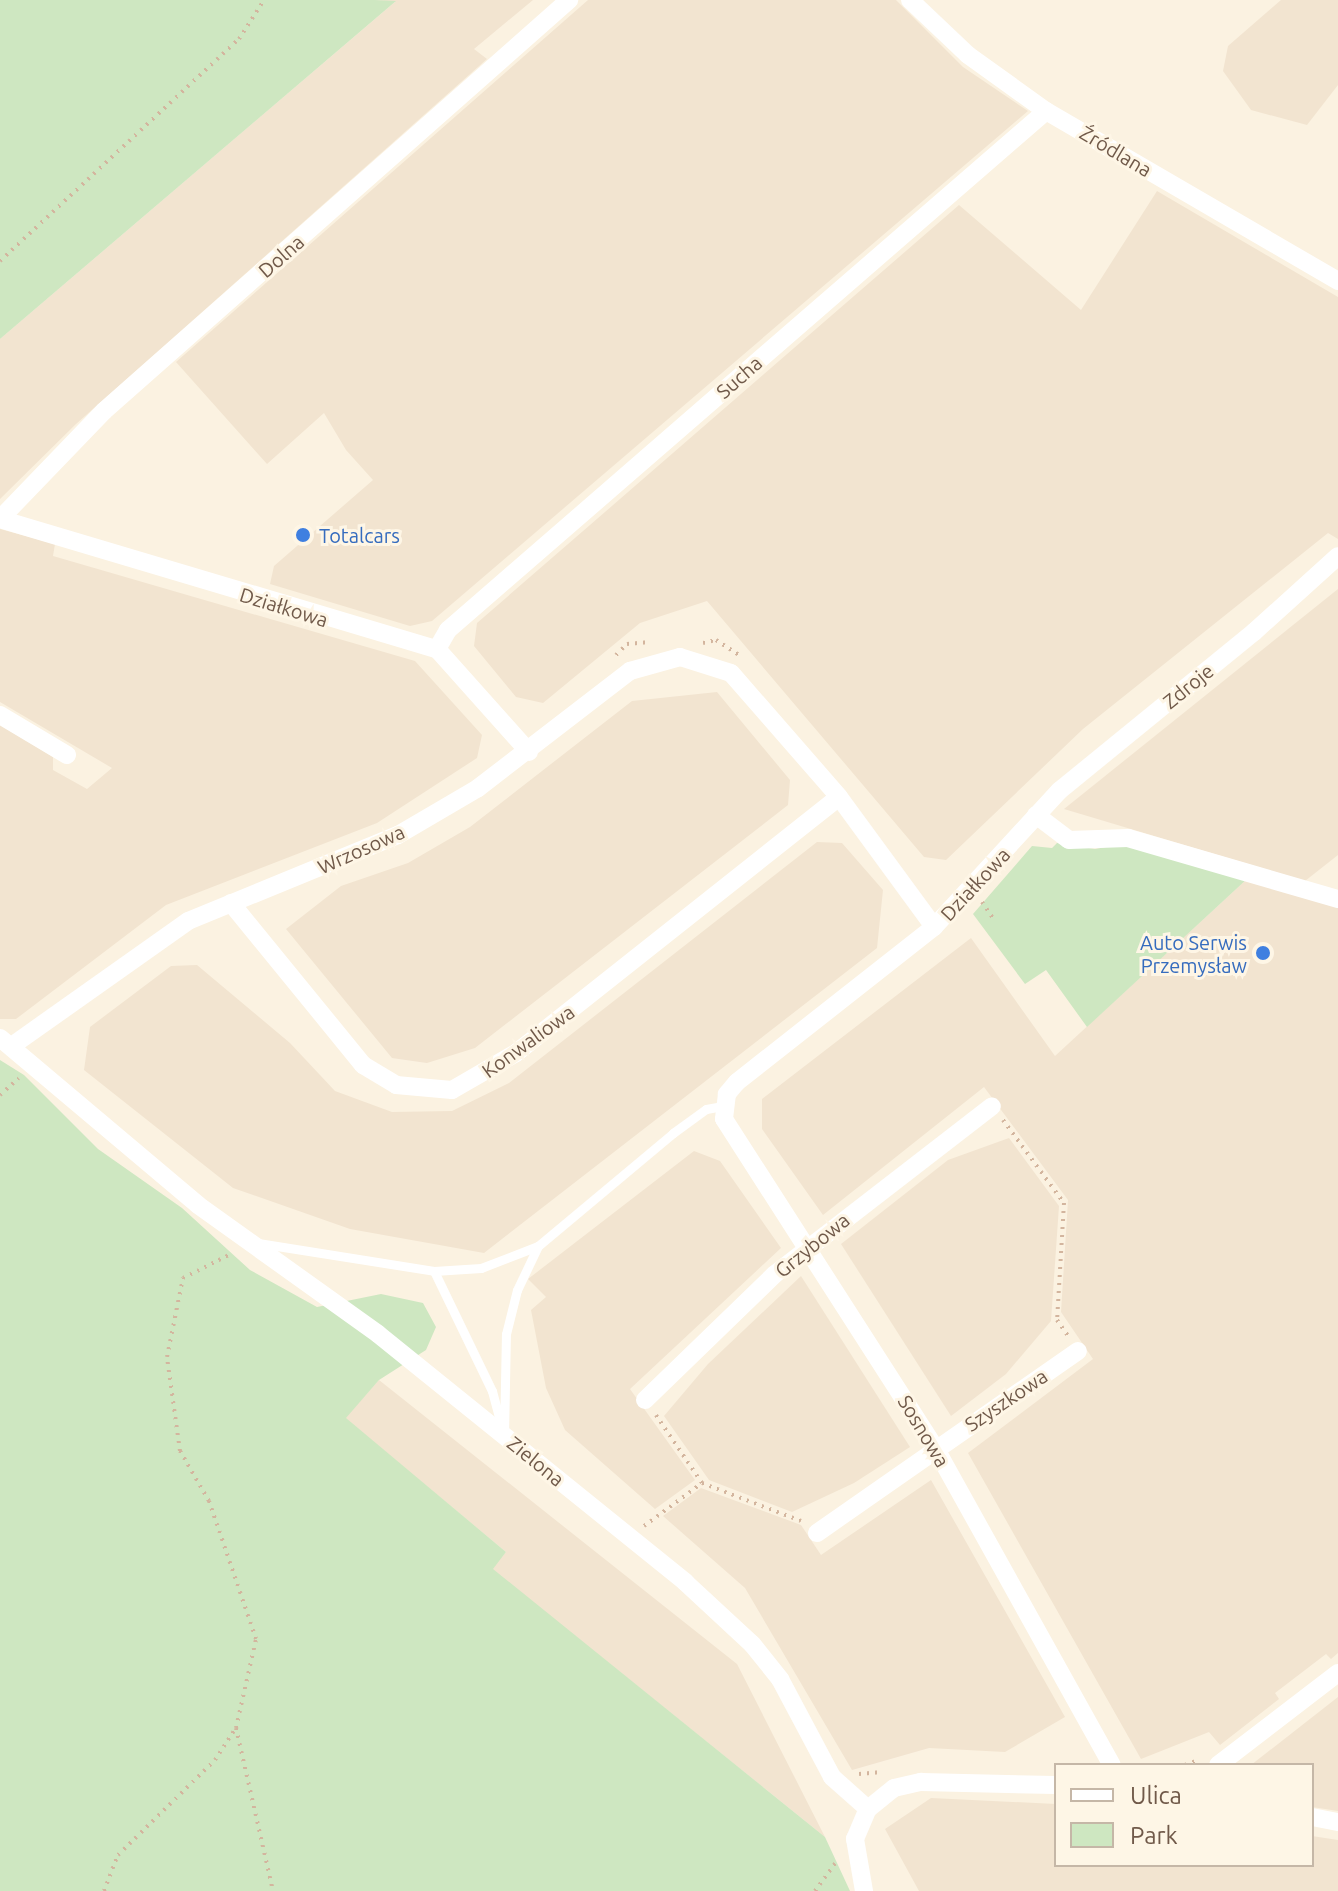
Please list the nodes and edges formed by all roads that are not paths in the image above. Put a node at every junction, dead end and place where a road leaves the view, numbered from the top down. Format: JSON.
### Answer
{"nodes":[{"id":1,"x":569,"y":0,"type":"edge"},
{"id":2,"x":910,"y":0,"type":"edge"},
{"id":3,"x":1046,"y":111,"type":"junction"},
{"id":4,"x":1338,"y":281,"type":"edge"},
{"id":5,"x":0,"y":519,"type":"edge"},
{"id":6,"x":1338,"y":556,"type":"edge"},
{"id":7,"x":437,"y":649,"type":"junction"},
{"id":8,"x":706,"y":661,"type":"joint"},
{"id":9,"x":0,"y":715,"type":"edge"},
{"id":10,"x":529,"y":752,"type":"junction"},
{"id":11,"x":67,"y":755,"type":"dead end"},
{"id":12,"x":839,"y":797,"type":"junction"},
{"id":13,"x":1036,"y":815,"type":"junction"},
{"id":14,"x":1338,"y":899,"type":"edge"},
{"id":15,"x":231,"y":903,"type":"junction"},
{"id":16,"x":934,"y":927,"type":"junction"},
{"id":17,"x":6,"y":1041,"type":"edge"},
{"id":18,"x":723,"y":1106,"type":"junction"},
{"id":19,"x":992,"y":1106,"type":"road end"},
{"id":20,"x":254,"y":1243,"type":"junction"},
{"id":21,"x":538,"y":1246,"type":"junction"},
{"id":22,"x":807,"y":1249,"type":"junction"},
{"id":23,"x":434,"y":1271,"type":"junction"},
{"id":24,"x":1078,"y":1351,"type":"road end"},
{"id":25,"x":645,"y":1400,"type":"road end"},
{"id":26,"x":504,"y":1436,"type":"junction"},
{"id":27,"x":937,"y":1451,"type":"junction"},
{"id":28,"x":820,"y":1531,"type":"road end"},
{"id":29,"x":1338,"y":1673,"type":"edge"},
{"id":30,"x":1111,"y":1763,"type":"edge"},
{"id":31,"x":1221,"y":1763,"type":"edge"},
{"id":32,"x":1054,"y":1785,"type":"edge"},
{"id":33,"x":868,"y":1809,"type":"junction"},
{"id":34,"x":1314,"y":1817,"type":"edge"},
{"id":35,"x":1338,"y":1822,"type":"edge"},
{"id":36,"x":864,"y":1891,"type":"edge"}],
"edges":[{"from":1,"to":5,"type":"street","name":"Dolna"},
{"from":2,"to":3,"type":"street","name":"Źródlana"},
{"from":3,"to":4,"type":"street","name":"Źródlana"},
{"from":3,"to":7,"type":"street","name":"Sucha"},
{"from":5,"to":7,"type":"street","name":"Działkowa"},
{"from":6,"to":13,"type":"street","name":"Zdroje"},
{"from":7,"to":10,"type":"street"},
{"from":8,"to":10,"type":"street","name":"Wrzosowa"},
{"from":8,"to":12,"type":"street","name":"Działkowa"},
{"from":9,"to":11,"type":"street"},
{"from":10,"to":15,"type":"street","name":"Wrzosowa"},
{"from":12,"to":15,"type":"street","name":"Konwaliowa"},
{"from":12,"to":16,"type":"street","name":"Działkowa"},
{"from":13,"to":14,"type":"street"},
{"from":13,"to":16,"type":"street","name":"Działkowa"},
{"from":15,"to":17,"type":"street","name":"Wrzosowa"},
{"from":16,"to":18,"type":"street"},
{"from":17,"to":20,"type":"street","name":"Zielona"},
{"from":18,"to":21,"type":"lane"},
{"from":18,"to":22,"type":"street","name":"Sosnowa"},
{"from":19,"to":22,"type":"street","name":"Grzybowa"},
{"from":20,"to":23,"type":"lane"},
{"from":20,"to":26,"type":"street","name":"Zielona"},
{"from":21,"to":23,"type":"lane"},
{"from":21,"to":26,"type":"lane"},
{"from":22,"to":25,"type":"street","name":"Grzybowa"},
{"from":22,"to":27,"type":"street","name":"Sosnowa"},
{"from":23,"to":26,"type":"lane"},
{"from":24,"to":27,"type":"street","name":"Szyszkowa"},
{"from":26,"to":33,"type":"street","name":"Zielona"},
{"from":27,"to":28,"type":"street","name":"Szyszkowa"},
{"from":27,"to":30,"type":"street","name":"Sosnowa"},
{"from":29,"to":31,"type":"street"},
{"from":32,"to":33,"type":"street"},
{"from":33,"to":36,"type":"street"},
{"from":34,"to":35,"type":"street"}]}
